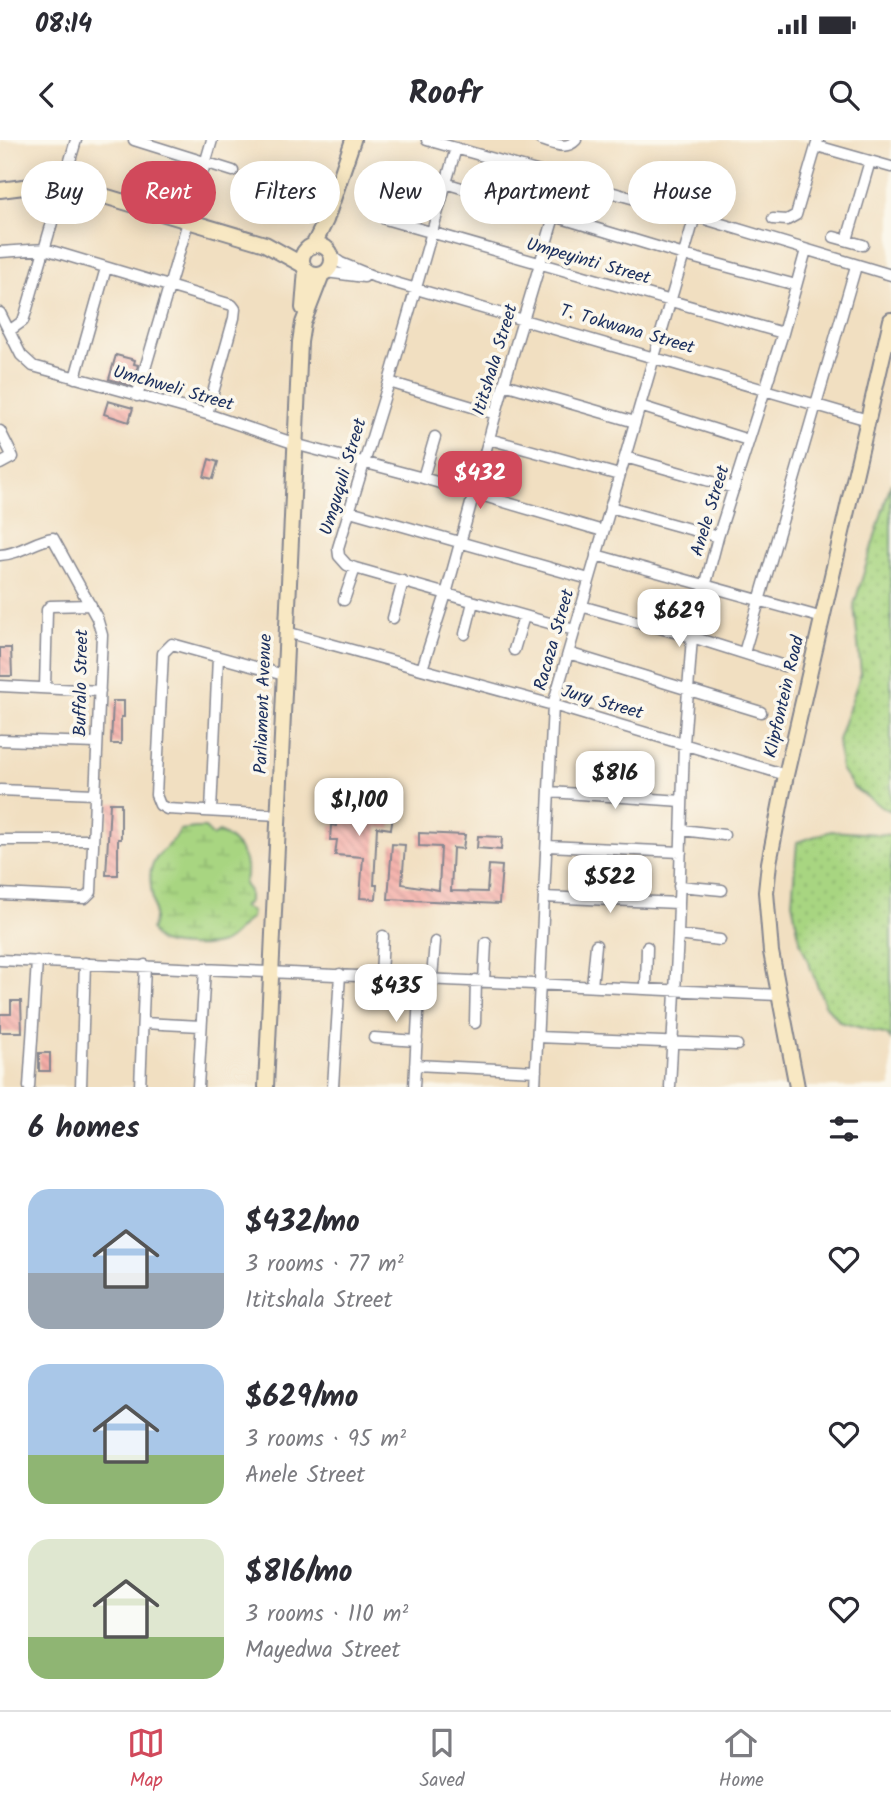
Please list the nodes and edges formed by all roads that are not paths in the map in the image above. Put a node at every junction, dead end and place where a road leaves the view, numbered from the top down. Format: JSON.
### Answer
{"nodes":[{"id":1,"x":76,"y":140,"type":"edge"},
{"id":2,"x":212,"y":140,"type":"edge"},
{"id":3,"x":353,"y":140,"type":"edge"},
{"id":4,"x":427,"y":140,"type":"edge"},
{"id":5,"x":541,"y":140,"type":"edge"},
{"id":6,"x":140,"y":141,"type":"edge"},
{"id":7,"x":573,"y":143,"type":"edge"},
{"id":8,"x":817,"y":143,"type":"edge"},
{"id":9,"x":456,"y":148,"type":"junction"},
{"id":10,"x":69,"y":161,"type":"edge"},
{"id":11,"x":203,"y":161,"type":"edge"},
{"id":12,"x":206,"y":161,"type":"edge"},
{"id":13,"x":500,"y":161,"type":"edge"},
{"id":14,"x":870,"y":161,"type":"junction"},
{"id":15,"x":891,"y":167,"type":"edge"},
{"id":16,"x":340,"y":182,"type":"edge"},
{"id":17,"x":446,"y":184,"type":"joint"},
{"id":18,"x":21,"y":187,"type":"edge"},
{"id":19,"x":460,"y":188,"type":"edge"},
{"id":20,"x":0,"y":190,"type":"edge"},
{"id":21,"x":773,"y":219,"type":"dead end"},
{"id":22,"x":51,"y":224,"type":"edge"},
{"id":23,"x":187,"y":224,"type":"edge"},
{"id":24,"x":201,"y":224,"type":"edge"},
{"id":25,"x":324,"y":224,"type":"edge"},
{"id":26,"x":334,"y":224,"type":"edge"},
{"id":27,"x":401,"y":224,"type":"edge"},
{"id":28,"x":434,"y":224,"type":"edge"},
{"id":29,"x":553,"y":224,"type":"edge"},
{"id":30,"x":579,"y":224,"type":"edge"},
{"id":31,"x":693,"y":224,"type":"edge"},
{"id":32,"x":721,"y":224,"type":"edge"},
{"id":33,"x":431,"y":233,"type":"junction"},
{"id":34,"x":834,"y":237,"type":"dead end"},
{"id":35,"x":846,"y":240,"type":"junction"},
{"id":36,"x":265,"y":244,"type":"junction"},
{"id":37,"x":863,"y":245,"type":"dead end"},
{"id":38,"x":311,"y":247,"type":"junction"},
{"id":39,"x":44,"y":249,"type":"junction"},
{"id":40,"x":806,"y":250,"type":"junction"},
{"id":41,"x":0,"y":252,"type":"edge"},
{"id":42,"x":330,"y":253,"type":"junction"},
{"id":43,"x":684,"y":254,"type":"junction"},
{"id":44,"x":541,"y":265,"type":"junction"},
{"id":45,"x":856,"y":266,"type":"junction"},
{"id":46,"x":304,"y":267,"type":"junction"},
{"id":47,"x":106,"y":268,"type":"junction"},
{"id":48,"x":324,"y":273,"type":"junction"},
{"id":49,"x":891,"y":275,"type":"edge"},
{"id":50,"x":375,"y":277,"type":"junction"},
{"id":51,"x":796,"y":285,"type":"junction"},
{"id":52,"x":168,"y":286,"type":"junction"},
{"id":53,"x":414,"y":289,"type":"junction"},
{"id":54,"x":670,"y":302,"type":"junction"},
{"id":55,"x":0,"y":313,"type":"edge"},
{"id":56,"x":524,"y":320,"type":"junction"},
{"id":57,"x":891,"y":320,"type":"edge"},
{"id":58,"x":303,"y":323,"type":"junction"},
{"id":59,"x":9,"y":331,"type":"junction"},
{"id":60,"x":783,"y":333,"type":"junction"},
{"id":61,"x":654,"y":358,"type":"junction"},
{"id":62,"x":75,"y":378,"type":"junction"},
{"id":63,"x":389,"y":382,"type":"junction"},
{"id":64,"x":504,"y":384,"type":"junction"},
{"id":65,"x":764,"y":390,"type":"junction"},
{"id":66,"x":137,"y":396,"type":"junction"},
{"id":67,"x":815,"y":404,"type":"junction"},
{"id":68,"x":640,"y":406,"type":"junction"},
{"id":69,"x":207,"y":414,"type":"junction"},
{"id":70,"x":496,"y":414,"type":"junction"},
{"id":71,"x":868,"y":420,"type":"junction"},
{"id":72,"x":635,"y":422,"type":"junction"},
{"id":73,"x":0,"y":431,"type":"edge"},
{"id":74,"x":435,"y":437,"type":"dead end"},
{"id":75,"x":489,"y":439,"type":"junction"},
{"id":76,"x":748,"y":440,"type":"junction"},
{"id":77,"x":295,"y":443,"type":"junction"},
{"id":78,"x":625,"y":457,"type":"junction"},
{"id":79,"x":364,"y":462,"type":"junction"},
{"id":80,"x":0,"y":464,"type":"edge"},
{"id":81,"x":620,"y":475,"type":"junction"},
{"id":82,"x":423,"y":478,"type":"junction"},
{"id":83,"x":734,"y":488,"type":"junction"},
{"id":84,"x":474,"y":493,"type":"junction"},
{"id":85,"x":610,"y":507,"type":"junction"},
{"id":86,"x":350,"y":511,"type":"junction"},
{"id":87,"x":603,"y":531,"type":"junction"},
{"id":88,"x":718,"y":537,"type":"junction"},
{"id":89,"x":460,"y":544,"type":"junction"},
{"id":90,"x":0,"y":555,"type":"edge"},
{"id":91,"x":596,"y":555,"type":"junction"},
{"id":92,"x":355,"y":568,"type":"junction"},
{"id":93,"x":589,"y":579,"type":"junction"},
{"id":94,"x":403,"y":581,"type":"junction"},
{"id":95,"x":705,"y":586,"type":"junction"},
{"id":96,"x":446,"y":594,"type":"junction"},
{"id":97,"x":344,"y":600,"type":"dead end"},
{"id":98,"x":758,"y":600,"type":"junction"},
{"id":99,"x":473,"y":602,"type":"junction"},
{"id":100,"x":90,"y":606,"type":"junction"},
{"id":101,"x":581,"y":606,"type":"junction"},
{"id":102,"x":524,"y":616,"type":"junction"},
{"id":103,"x":394,"y":618,"type":"dead end"},
{"id":104,"x":823,"y":618,"type":"junction"},
{"id":105,"x":575,"y":630,"type":"junction"},
{"id":106,"x":286,"y":632,"type":"junction"},
{"id":107,"x":465,"y":634,"type":"dead end"},
{"id":108,"x":692,"y":637,"type":"junction"},
{"id":109,"x":514,"y":650,"type":"dead end"},
{"id":110,"x":568,"y":653,"type":"junction"},
{"id":111,"x":744,"y":653,"type":"junction"},
{"id":112,"x":218,"y":657,"type":"junction"},
{"id":113,"x":784,"y":666,"type":"dead end"},
{"id":114,"x":422,"y":669,"type":"junction"},
{"id":115,"x":284,"y":675,"type":"junction"},
{"id":116,"x":0,"y":686,"type":"edge"},
{"id":117,"x":45,"y":688,"type":"junction"},
{"id":118,"x":688,"y":690,"type":"junction"},
{"id":119,"x":100,"y":691,"type":"junction"},
{"id":120,"x":553,"y":705,"type":"junction"},
{"id":121,"x":761,"y":712,"type":"dead end"},
{"id":122,"x":0,"y":740,"type":"edge"},
{"id":123,"x":97,"y":743,"type":"junction"},
{"id":124,"x":684,"y":744,"type":"junction"},
{"id":125,"x":786,"y":775,"type":"junction"},
{"id":126,"x":0,"y":790,"type":"edge"},
{"id":127,"x":550,"y":792,"type":"junction"},
{"id":128,"x":94,"y":794,"type":"junction"},
{"id":129,"x":682,"y":801,"type":"junction"},
{"id":130,"x":211,"y":811,"type":"junction"},
{"id":131,"x":278,"y":815,"type":"junction"},
{"id":132,"x":682,"y":830,"type":"junction"},
{"id":133,"x":724,"y":835,"type":"dead end"},
{"id":134,"x":0,"y":839,"type":"edge"},
{"id":135,"x":93,"y":840,"type":"junction"},
{"id":136,"x":547,"y":845,"type":"junction"},
{"id":137,"x":681,"y":852,"type":"junction"},
{"id":138,"x":679,"y":886,"type":"junction"},
{"id":139,"x":722,"y":890,"type":"dead end"},
{"id":140,"x":0,"y":894,"type":"edge"},
{"id":141,"x":544,"y":897,"type":"junction"},
{"id":142,"x":678,"y":903,"type":"junction"},
{"id":143,"x":678,"y":935,"type":"junction"},
{"id":144,"x":383,"y":936,"type":"dead end"},
{"id":145,"x":720,"y":940,"type":"dead end"},
{"id":146,"x":435,"y":942,"type":"dead end"},
{"id":147,"x":486,"y":943,"type":"dead end"},
{"id":148,"x":596,"y":945,"type":"dead end"},
{"id":149,"x":647,"y":947,"type":"dead end"},
{"id":150,"x":0,"y":960,"type":"edge"},
{"id":151,"x":37,"y":961,"type":"junction"},
{"id":152,"x":85,"y":963,"type":"junction"},
{"id":153,"x":145,"y":965,"type":"junction"},
{"id":154,"x":205,"y":968,"type":"junction"},
{"id":155,"x":271,"y":973,"type":"junction"},
{"id":156,"x":340,"y":974,"type":"junction"},
{"id":157,"x":381,"y":976,"type":"junction"},
{"id":158,"x":420,"y":978,"type":"junction"},
{"id":159,"x":432,"y":978,"type":"junction"},
{"id":160,"x":480,"y":980,"type":"junction"},
{"id":161,"x":540,"y":983,"type":"junction"},
{"id":162,"x":592,"y":986,"type":"junction"},
{"id":163,"x":646,"y":988,"type":"junction"},
{"id":164,"x":674,"y":990,"type":"junction"},
{"id":165,"x":779,"y":995,"type":"junction"},
{"id":166,"x":143,"y":1023,"type":"junction"},
{"id":167,"x":475,"y":1023,"type":"dead end"},
{"id":168,"x":201,"y":1026,"type":"junction"},
{"id":169,"x":537,"y":1037,"type":"junction"},
{"id":170,"x":374,"y":1038,"type":"dead end"},
{"id":171,"x":417,"y":1041,"type":"junction"},
{"id":172,"x":671,"y":1043,"type":"junction"},
{"id":173,"x":737,"y":1045,"type":"dead end"},
{"id":174,"x":415,"y":1065,"type":"junction"},
{"id":175,"x":536,"y":1071,"type":"junction"},
{"id":176,"x":29,"y":1087,"type":"edge"},
{"id":177,"x":81,"y":1087,"type":"edge"},
{"id":178,"x":140,"y":1087,"type":"edge"},
{"id":179,"x":198,"y":1087,"type":"edge"},
{"id":180,"x":265,"y":1087,"type":"edge"},
{"id":181,"x":333,"y":1087,"type":"edge"},
{"id":182,"x":414,"y":1087,"type":"edge"},
{"id":183,"x":535,"y":1087,"type":"edge"},
{"id":184,"x":670,"y":1087,"type":"edge"},
{"id":185,"x":797,"y":1087,"type":"edge"}],
"edges":[{"from":1,"to":10,"type":"street"},
{"from":2,"to":12,"type":"street"},
{"from":3,"to":16,"type":"street"},
{"from":4,"to":9,"type":"street"},
{"from":5,"to":7,"type":"street"},
{"from":6,"to":11,"type":"street"},
{"from":8,"to":14,"type":"street"},
{"from":8,"to":21,"type":"street"},
{"from":9,"to":13,"type":"street"},
{"from":9,"to":17,"type":"street","name":"Umguquli Street"},
{"from":14,"to":15,"type":"street"},
{"from":14,"to":35,"type":"street"},
{"from":17,"to":19,"type":"street"},
{"from":18,"to":20,"type":"street"},
{"from":22,"to":39,"type":"street"},
{"from":23,"to":52,"type":"street"},
{"from":24,"to":36,"type":"street"},
{"from":25,"to":38,"type":"street"},
{"from":26,"to":42,"type":"street"},
{"from":27,"to":33,"type":"street","name":"Umpeyinti Street"},
{"from":28,"to":33,"type":"street","name":"Umguquli Street"},
{"from":29,"to":44,"type":"street","name":"Ititshala Street"},
{"from":30,"to":43,"type":"street"},
{"from":31,"to":43,"type":"street","name":"Racaza Street"},
{"from":32,"to":40,"type":"street"},
{"from":33,"to":44,"type":"street","name":"Umpeyinti Street"},
{"from":33,"to":53,"type":"street","name":"Umguquli Street"},
{"from":34,"to":35,"type":"street"},
{"from":35,"to":37,"type":"street"},
{"from":36,"to":38,"type":"street"},
{"from":36,"to":46,"type":"street"},
{"from":38,"to":42,"type":"street"},
{"from":38,"to":46,"type":"street"},
{"from":39,"to":41,"type":"street"},
{"from":39,"to":47,"type":"street"},
{"from":39,"to":59,"type":"street"},
{"from":40,"to":45,"type":"street"},
{"from":40,"to":51,"type":"street","name":"Anele Street"},
{"from":42,"to":48,"type":"street"},
{"from":42,"to":50,"type":"street","name":"T. Tokwana Street"},
{"from":43,"to":51,"type":"street"},
{"from":43,"to":54,"type":"street","name":"Racaza Street"},
{"from":44,"to":54,"type":"street","name":"Umpeyinti Street"},
{"from":44,"to":56,"type":"street","name":"Ititshala Street"},
{"from":45,"to":49,"type":"street"},
{"from":45,"to":67,"type":"street"},
{"from":46,"to":48,"type":"street"},
{"from":46,"to":58,"type":"street","name":"Parliament Avenue"},
{"from":47,"to":52,"type":"street"},
{"from":47,"to":62,"type":"street"},
{"from":48,"to":50,"type":"street","name":"T. Tokwana Street"},
{"from":48,"to":58,"type":"street","name":"Parliament Avenue"},
{"from":50,"to":53,"type":"street","name":"T. Tokwana Street"},
{"from":51,"to":60,"type":"street","name":"Anele Street"},
{"from":52,"to":66,"type":"street"},
{"from":52,"to":69,"type":"street"},
{"from":53,"to":56,"type":"street","name":"T. Tokwana Street"},
{"from":53,"to":63,"type":"street","name":"Umguquli Street"},
{"from":54,"to":60,"type":"street","name":"Umpeyinti Street"},
{"from":54,"to":61,"type":"street","name":"Racaza Street"},
{"from":55,"to":59,"type":"street","name":"Umchweli Street"},
{"from":56,"to":61,"type":"street","name":"T. Tokwana Street"},
{"from":56,"to":64,"type":"street","name":"Ititshala Street"},
{"from":57,"to":71,"type":"street","name":"Klipfontein Road"},
{"from":58,"to":77,"type":"street","name":"Parliament Avenue"},
{"from":59,"to":62,"type":"street","name":"Umchweli Street"},
{"from":60,"to":65,"type":"street","name":"Anele Street"},
{"from":61,"to":65,"type":"street","name":"T. Tokwana Street"},
{"from":61,"to":68,"type":"street","name":"Racaza Street"},
{"from":62,"to":66,"type":"street","name":"Umchweli Street"},
{"from":63,"to":70,"type":"street"},
{"from":63,"to":79,"type":"street","name":"Umguquli Street"},
{"from":64,"to":70,"type":"street","name":"Ititshala Street"},
{"from":64,"to":72,"type":"street"},
{"from":65,"to":67,"type":"street","name":"T. Tokwana Street"},
{"from":65,"to":76,"type":"street","name":"Anele Street"},
{"from":66,"to":69,"type":"street","name":"Umchweli Street"},
{"from":67,"to":71,"type":"street","name":"T. Tokwana Street"},
{"from":67,"to":98,"type":"street"},
{"from":68,"to":72,"type":"street","name":"Racaza Street"},
{"from":68,"to":76,"type":"street"},
{"from":69,"to":77,"type":"street","name":"Umchweli Street"},
{"from":70,"to":75,"type":"street","name":"Ititshala Street"},
{"from":71,"to":104,"type":"street","name":"Klipfontein Road"},
{"from":72,"to":78,"type":"street","name":"Racaza Street"},
{"from":73,"to":80,"type":"street"},
{"from":74,"to":82,"type":"street"},
{"from":75,"to":81,"type":"street"},
{"from":75,"to":84,"type":"street","name":"Ititshala Street"},
{"from":76,"to":83,"type":"street","name":"Anele Street"},
{"from":77,"to":79,"type":"street","name":"Umchweli Street"},
{"from":77,"to":106,"type":"street","name":"Parliament Avenue"},
{"from":78,"to":81,"type":"street","name":"Racaza Street"},
{"from":78,"to":83,"type":"street"},
{"from":79,"to":82,"type":"street","name":"Umchweli Street"},
{"from":79,"to":86,"type":"street","name":"Umguquli Street"},
{"from":81,"to":85,"type":"street","name":"Racaza Street"},
{"from":82,"to":84,"type":"street","name":"Umchweli Street"},
{"from":83,"to":88,"type":"street","name":"Anele Street"},
{"from":84,"to":87,"type":"street","name":"Umchweli Street"},
{"from":84,"to":89,"type":"street","name":"Ititshala Street"},
{"from":85,"to":87,"type":"street","name":"Racaza Street"},
{"from":85,"to":88,"type":"street"},
{"from":86,"to":89,"type":"street"},
{"from":86,"to":92,"type":"street","name":"Umguquli Street"},
{"from":87,"to":91,"type":"street","name":"Racaza Street"},
{"from":88,"to":95,"type":"street","name":"Anele Street"},
{"from":89,"to":93,"type":"street"},
{"from":89,"to":96,"type":"street","name":"Ititshala Street"},
{"from":90,"to":100,"type":"street","name":"Buffalo Street"},
{"from":91,"to":93,"type":"street","name":"Racaza Street"},
{"from":91,"to":95,"type":"street"},
{"from":92,"to":94,"type":"street"},
{"from":92,"to":97,"type":"street"},
{"from":93,"to":101,"type":"street","name":"Racaza Street"},
{"from":94,"to":96,"type":"street"},
{"from":94,"to":103,"type":"street"},
{"from":95,"to":98,"type":"street"},
{"from":95,"to":108,"type":"street","name":"Anele Street"},
{"from":96,"to":99,"type":"street"},
{"from":96,"to":114,"type":"street","name":"Ititshala Street"},
{"from":98,"to":104,"type":"street"},
{"from":98,"to":111,"type":"street"},
{"from":99,"to":102,"type":"street"},
{"from":99,"to":107,"type":"street"},
{"from":100,"to":117,"type":"street"},
{"from":100,"to":119,"type":"street","name":"Buffalo Street"},
{"from":101,"to":105,"type":"street","name":"Racaza Street"},
{"from":101,"to":108,"type":"street"},
{"from":102,"to":105,"type":"street"},
{"from":102,"to":109,"type":"street"},
{"from":104,"to":125,"type":"street","name":"Klipfontein Road"},
{"from":105,"to":110,"type":"street","name":"Racaza Street"},
{"from":106,"to":114,"type":"street","name":"Jury Street"},
{"from":106,"to":115,"type":"street","name":"Parliament Avenue"},
{"from":108,"to":111,"type":"street"},
{"from":108,"to":118,"type":"street","name":"Anele Street"},
{"from":110,"to":118,"type":"street"},
{"from":110,"to":120,"type":"street","name":"Racaza Street"},
{"from":111,"to":113,"type":"street"},
{"from":112,"to":115,"type":"street"},
{"from":112,"to":130,"type":"street"},
{"from":112,"to":130,"type":"street"},
{"from":114,"to":120,"type":"street","name":"Jury Street"},
{"from":115,"to":131,"type":"street","name":"Parliament Avenue"},
{"from":116,"to":117,"type":"street"},
{"from":117,"to":119,"type":"street"},
{"from":118,"to":121,"type":"street"},
{"from":118,"to":124,"type":"street","name":"Anele Street"},
{"from":119,"to":123,"type":"street","name":"Buffalo Street"},
{"from":120,"to":124,"type":"street","name":"Jury Street"},
{"from":120,"to":127,"type":"street","name":"Racaza Street"},
{"from":122,"to":123,"type":"street"},
{"from":123,"to":128,"type":"street","name":"Buffalo Street"},
{"from":124,"to":125,"type":"street","name":"Jury Street"},
{"from":124,"to":129,"type":"street","name":"Anele Street"},
{"from":125,"to":165,"type":"street","name":"Klipfontein Road"},
{"from":126,"to":128,"type":"street"},
{"from":127,"to":129,"type":"street"},
{"from":127,"to":136,"type":"street","name":"Racaza Street"},
{"from":128,"to":135,"type":"street","name":"Buffalo Street"},
{"from":129,"to":132,"type":"street","name":"Anele Street"},
{"from":130,"to":131,"type":"street"},
{"from":131,"to":155,"type":"street","name":"Parliament Avenue"},
{"from":132,"to":133,"type":"street"},
{"from":132,"to":137,"type":"street","name":"Anele Street"},
{"from":134,"to":135,"type":"street"},
{"from":135,"to":140,"type":"street","name":"Buffalo Street"},
{"from":136,"to":137,"type":"street"},
{"from":136,"to":141,"type":"street","name":"Racaza Street"},
{"from":137,"to":138,"type":"street","name":"Anele Street"},
{"from":138,"to":139,"type":"street"},
{"from":138,"to":142,"type":"street","name":"Anele Street"},
{"from":141,"to":142,"type":"street"},
{"from":141,"to":161,"type":"street","name":"Racaza Street"},
{"from":142,"to":143,"type":"street","name":"Anele Street"},
{"from":143,"to":145,"type":"street"},
{"from":143,"to":164,"type":"street","name":"Anele Street"},
{"from":144,"to":157,"type":"street"},
{"from":146,"to":159,"type":"street"},
{"from":147,"to":160,"type":"street"},
{"from":148,"to":162,"type":"street"},
{"from":149,"to":163,"type":"street"},
{"from":150,"to":151,"type":"street"},
{"from":151,"to":152,"type":"street"},
{"from":151,"to":176,"type":"street"},
{"from":152,"to":153,"type":"street"},
{"from":152,"to":177,"type":"street"},
{"from":153,"to":154,"type":"street"},
{"from":153,"to":166,"type":"street"},
{"from":154,"to":155,"type":"street"},
{"from":154,"to":168,"type":"street"},
{"from":155,"to":156,"type":"street"},
{"from":155,"to":180,"type":"street","name":"Parliament Avenue"},
{"from":156,"to":157,"type":"street"},
{"from":156,"to":181,"type":"street"},
{"from":157,"to":158,"type":"street"},
{"from":158,"to":159,"type":"street"},
{"from":158,"to":171,"type":"street"},
{"from":159,"to":160,"type":"street"},
{"from":160,"to":161,"type":"street"},
{"from":160,"to":167,"type":"street"},
{"from":161,"to":162,"type":"street"},
{"from":161,"to":169,"type":"street","name":"Racaza Street"},
{"from":162,"to":163,"type":"street"},
{"from":163,"to":164,"type":"street"},
{"from":164,"to":165,"type":"street"},
{"from":164,"to":172,"type":"street","name":"Anele Street"},
{"from":165,"to":185,"type":"street","name":"Klipfontein Road"},
{"from":166,"to":168,"type":"street"},
{"from":166,"to":178,"type":"street"},
{"from":168,"to":179,"type":"street"},
{"from":169,"to":172,"type":"street"},
{"from":169,"to":175,"type":"street","name":"Racaza Street"},
{"from":170,"to":171,"type":"street"},
{"from":171,"to":174,"type":"street"},
{"from":172,"to":173,"type":"street"},
{"from":172,"to":184,"type":"street","name":"Anele Street"},
{"from":174,"to":175,"type":"street"},
{"from":174,"to":182,"type":"street"},
{"from":175,"to":183,"type":"street","name":"Racaza Street"}]}
